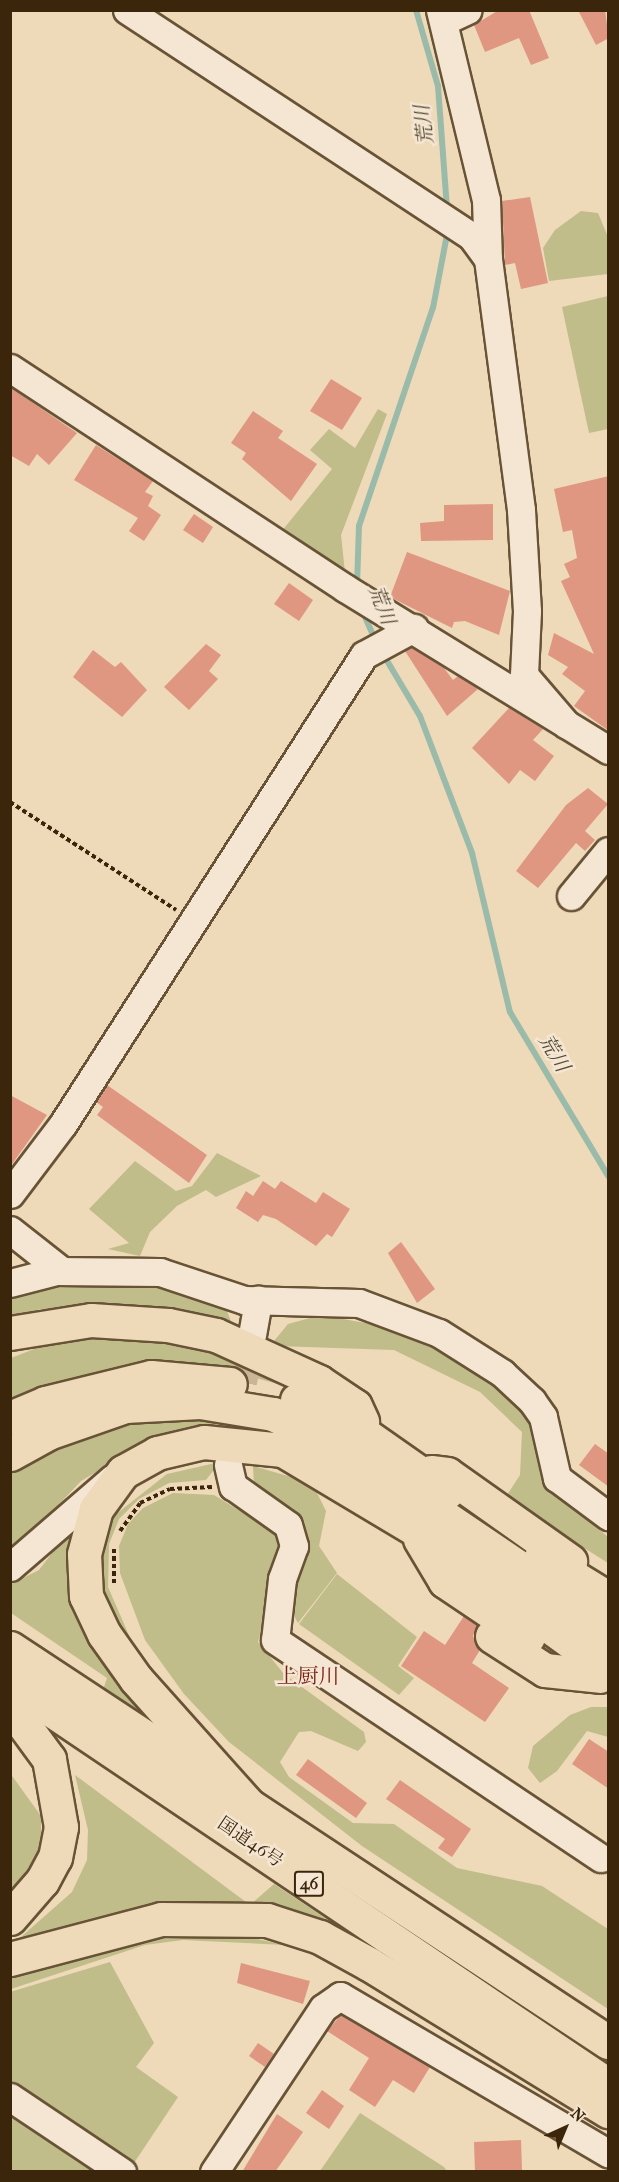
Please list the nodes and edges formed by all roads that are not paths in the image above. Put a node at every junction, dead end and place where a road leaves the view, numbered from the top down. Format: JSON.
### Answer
{"nodes":[{"id":1,"x":128,"y":10,"type":"edge"},
{"id":2,"x":468,"y":10,"type":"edge"},
{"id":3,"x":442,"y":16,"type":"edge"},
{"id":4,"x":488,"y":259,"type":"junction"},
{"id":5,"x":10,"y":368,"type":"edge"},
{"id":6,"x":393,"y":638,"type":"junction"},
{"id":7,"x":566,"y":724,"type":"junction"},
{"id":8,"x":609,"y":750,"type":"edge"},
{"id":9,"x":609,"y":851,"type":"edge"},
{"id":10,"x":571,"y":896,"type":"dead end"},
{"id":11,"x":10,"y":1194,"type":"edge"},
{"id":12,"x":10,"y":1230,"type":"edge"},
{"id":13,"x":62,"y":1271,"type":"junction"},
{"id":14,"x":10,"y":1283,"type":"edge"},
{"id":15,"x":258,"y":1300,"type":"junction"},
{"id":16,"x":10,"y":1333,"type":"edge"},
{"id":17,"x":252,"y":1335,"type":"tunnel mouth"},
{"id":18,"x":10,"y":1418,"type":"edge"},
{"id":19,"x":360,"y":1445,"type":"junction"},
{"id":20,"x":10,"y":1454,"type":"edge"},
{"id":21,"x":417,"y":1471,"type":"junction"},
{"id":22,"x":123,"y":1472,"type":"junction"},
{"id":23,"x":231,"y":1476,"type":"road end"},
{"id":24,"x":609,"y":1516,"type":"edge"},
{"id":25,"x":423,"y":1527,"type":"junction"},
{"id":26,"x":10,"y":1567,"type":"edge"},
{"id":27,"x":609,"y":1593,"type":"edge"},
{"id":28,"x":609,"y":1598,"type":"edge"},
{"id":29,"x":609,"y":1628,"type":"edge"},
{"id":30,"x":10,"y":1648,"type":"edge"},
{"id":31,"x":606,"y":1663,"type":"edge"},
{"id":32,"x":10,"y":1682,"type":"edge"},
{"id":33,"x":10,"y":1706,"type":"edge"},
{"id":34,"x":254,"y":1811,"type":"junction"},
{"id":35,"x":601,"y":1858,"type":"dead end"},
{"id":36,"x":10,"y":1918,"type":"edge"},
{"id":37,"x":10,"y":1959,"type":"edge"},
{"id":38,"x":609,"y":2042,"type":"edge"},
{"id":39,"x":609,"y":2085,"type":"edge"},
{"id":40,"x":10,"y":2097,"type":"edge"},
{"id":41,"x":609,"y":2110,"type":"edge"},
{"id":42,"x":609,"y":2153,"type":"edge"},
{"id":43,"x":122,"y":2172,"type":"edge"},
{"id":44,"x":214,"y":2172,"type":"edge"}],
"edges":[{"from":1,"to":4,"type":"street"},
{"from":2,"to":3,"type":"street"},
{"from":3,"to":4,"type":"street"},
{"from":4,"to":7,"type":"street"},
{"from":5,"to":6,"type":"street"},
{"from":6,"to":7,"type":"street"},
{"from":6,"to":11,"type":"street"},
{"from":7,"to":8,"type":"street"},
{"from":9,"to":10,"type":"street"},
{"from":12,"to":13,"type":"street"},
{"from":13,"to":14,"type":"street"},
{"from":13,"to":15,"type":"street"},
{"from":15,"to":17,"type":"street"},
{"from":15,"to":24,"type":"street"},
{"from":16,"to":19,"type":"highway"},
{"from":18,"to":19,"type":"highway"},
{"from":19,"to":20,"type":"highway"},
{"from":19,"to":21,"type":"highway"},
{"from":19,"to":25,"type":"highway"},
{"from":19,"to":29,"type":"highway"},
{"from":21,"to":27,"type":"highway"},
{"from":21,"to":28,"type":"highway"},
{"from":22,"to":25,"type":"highway"},
{"from":22,"to":26,"type":"street"},
{"from":22,"to":34,"type":"highway"},
{"from":23,"to":35,"type":"street"},
{"from":25,"to":31,"type":"highway"},
{"from":25,"to":31,"type":"highway"},
{"from":30,"to":34,"type":"highway","name":"国道46号","number":"46"},
{"from":32,"to":39,"type":"highway","name":"国道46号","number":"46"},
{"from":33,"to":36,"type":"highway"},
{"from":34,"to":38,"type":"highway","name":"国道46号","number":"46"},
{"from":37,"to":41,"type":"highway"},
{"from":40,"to":43,"type":"street"},
{"from":42,"to":44,"type":"street"}]}
